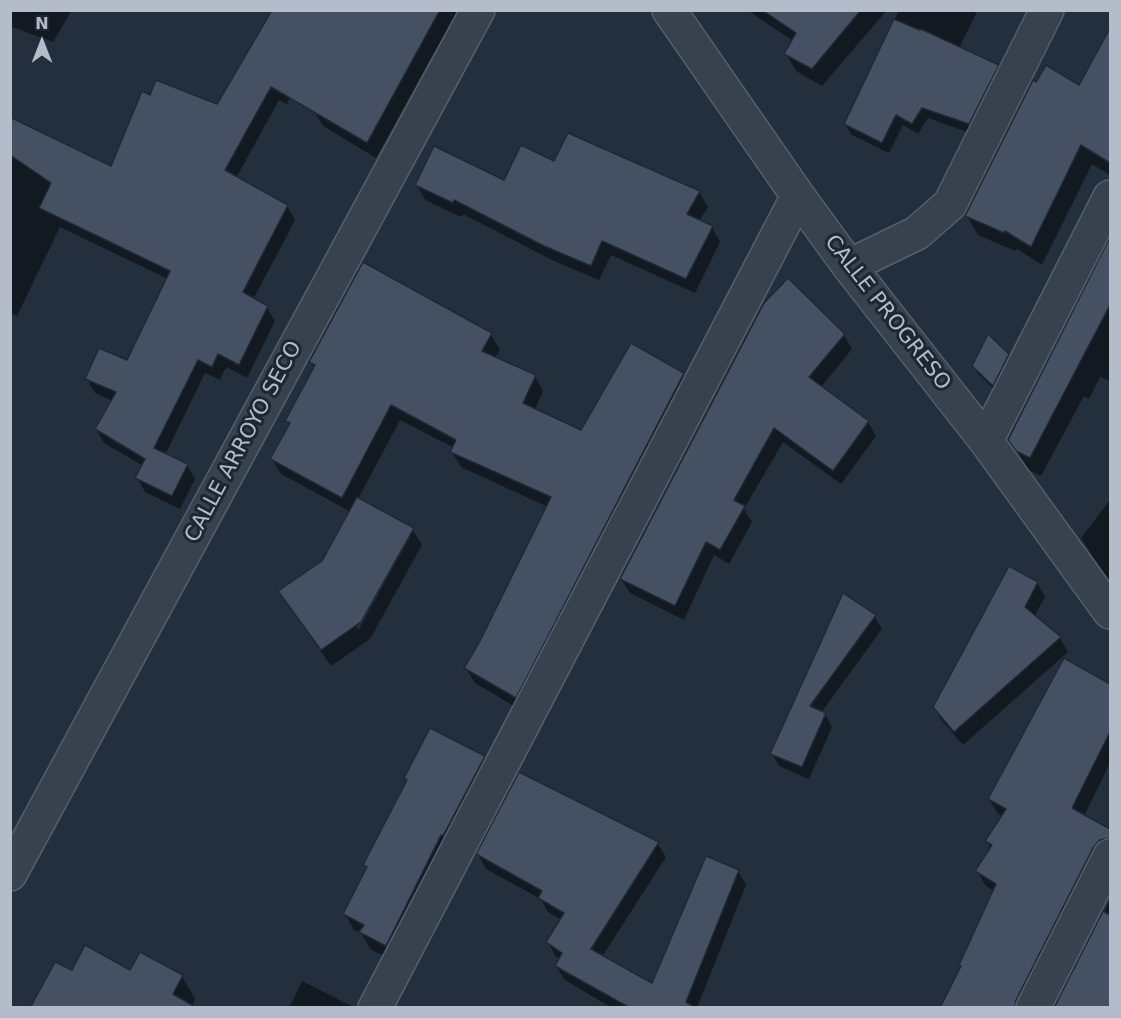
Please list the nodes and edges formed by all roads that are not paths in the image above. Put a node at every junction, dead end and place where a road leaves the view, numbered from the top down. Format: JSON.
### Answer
{"nodes":[{"id":1,"x":478,"y":10,"type":"edge"},
{"id":2,"x":669,"y":10,"type":"edge"},
{"id":3,"x":1047,"y":10,"type":"edge"},
{"id":4,"x":798,"y":196,"type":"junction"},
{"id":5,"x":1110,"y":197,"type":"edge"},
{"id":6,"x":849,"y":266,"type":"junction"},
{"id":7,"x":986,"y":441,"type":"junction"},
{"id":8,"x":1110,"y":612,"type":"edge"},
{"id":9,"x":1110,"y":856,"type":"edge"},
{"id":10,"x":10,"y":874,"type":"edge"},
{"id":11,"x":375,"y":1008,"type":"edge"},
{"id":12,"x":1033,"y":1008,"type":"edge"}],
"edges":[{"from":1,"to":10,"type":"street","name":"CALLE ARROYO SECO"},
{"from":2,"to":4,"type":"street","name":"CALLE PROGRESO"},
{"from":3,"to":6,"type":"street"},
{"from":4,"to":6,"type":"street","name":"CALLE PROGRESO"},
{"from":4,"to":11,"type":"street"},
{"from":5,"to":7,"type":"street"},
{"from":6,"to":7,"type":"street","name":"CALLE PROGRESO"},
{"from":7,"to":8,"type":"street","name":"CALLE PROGRESO"},
{"from":9,"to":12,"type":"street"}]}
